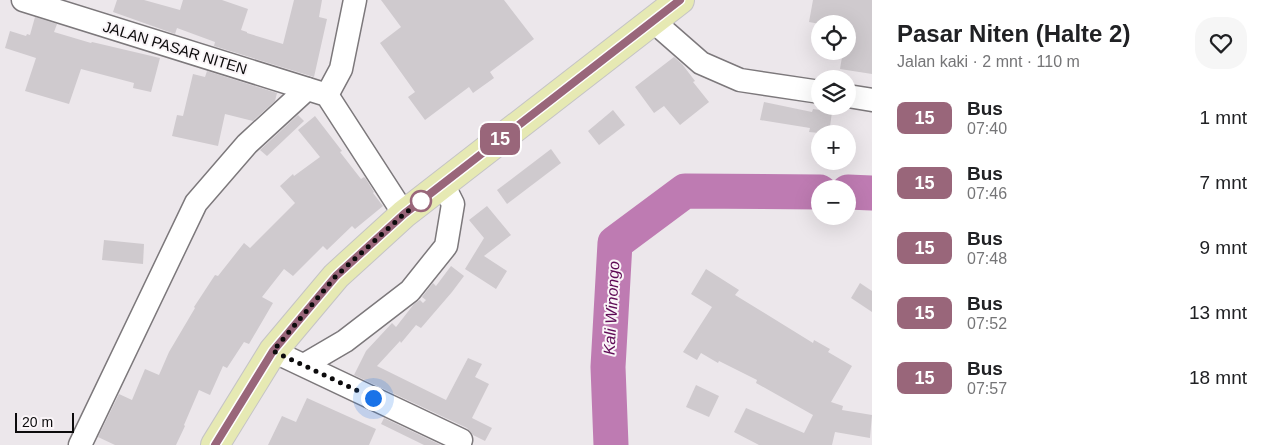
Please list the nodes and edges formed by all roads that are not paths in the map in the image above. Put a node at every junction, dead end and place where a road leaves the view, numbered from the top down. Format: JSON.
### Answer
{"nodes":[{"id":1,"x":23,"y":0,"type":"edge"},
{"id":2,"x":355,"y":0,"type":"edge"},
{"id":3,"x":680,"y":0,"type":"edge"},
{"id":4,"x":653,"y":21,"type":"junction"},
{"id":5,"x":811,"y":91,"type":"edge"},
{"id":6,"x":317,"y":92,"type":"junction"},
{"id":7,"x":856,"y":97,"type":"edge"},
{"id":8,"x":872,"y":100,"type":"edge"},
{"id":9,"x":443,"y":184,"type":"junction"},
{"id":10,"x":404,"y":214,"type":"junction"},
{"id":11,"x":273,"y":351,"type":"junction"},
{"id":12,"x":304,"y":366,"type":"junction"},
{"id":13,"x":460,"y":440,"type":"dead end"},
{"id":14,"x":80,"y":445,"type":"edge"},
{"id":15,"x":215,"y":445,"type":"edge"}],
"edges":[{"from":1,"to":6,"type":"street","name":"JALAN PASAR NITEN"},
{"from":2,"to":6,"type":"street"},
{"from":3,"to":4,"type":"main road"},
{"from":4,"to":5,"type":"street"},
{"from":4,"to":9,"type":"main road"},
{"from":6,"to":10,"type":"street"},
{"from":6,"to":14,"type":"street"},
{"from":7,"to":8,"type":"street"},
{"from":9,"to":10,"type":"main road"},
{"from":9,"to":12,"type":"street"},
{"from":10,"to":11,"type":"main road"},
{"from":11,"to":12,"type":"street"},
{"from":11,"to":15,"type":"main road"},
{"from":12,"to":13,"type":"street"}]}
